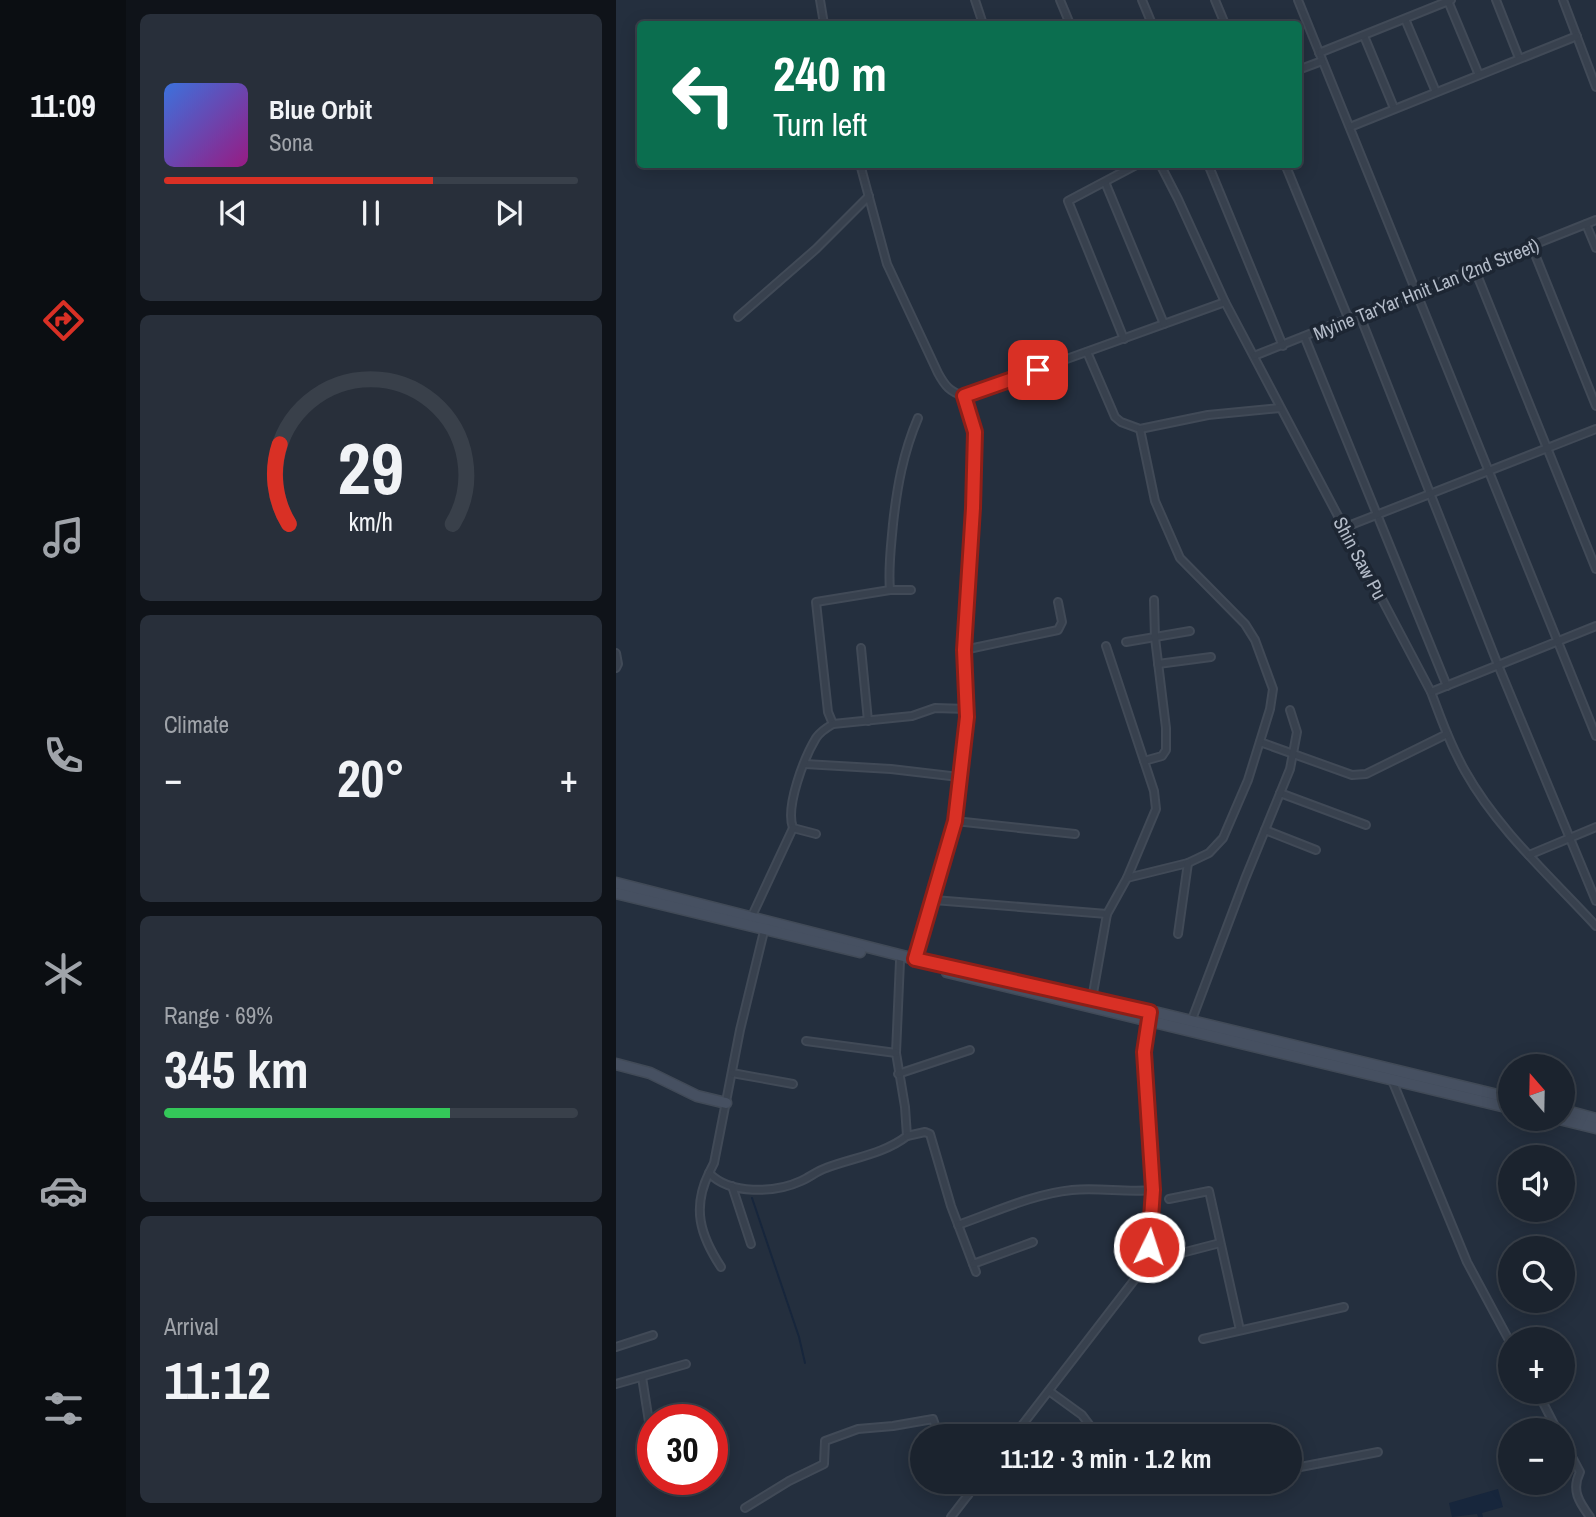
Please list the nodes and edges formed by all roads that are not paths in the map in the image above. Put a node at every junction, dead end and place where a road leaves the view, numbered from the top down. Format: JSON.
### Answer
{"nodes":[{"id":1,"x":820,"y":0,"type":"edge"},
{"id":2,"x":975,"y":0,"type":"edge"},
{"id":3,"x":1060,"y":0,"type":"edge"},
{"id":4,"x":1142,"y":0,"type":"edge"},
{"id":5,"x":1215,"y":0,"type":"edge"},
{"id":6,"x":1298,"y":0,"type":"edge"},
{"id":7,"x":1496,"y":0,"type":"edge"},
{"id":8,"x":1563,"y":0,"type":"edge"},
{"id":9,"x":1449,"y":1,"type":"edge"},
{"id":10,"x":1405,"y":19,"type":"junction"},
{"id":11,"x":824,"y":21,"type":"edge"},
{"id":12,"x":982,"y":21,"type":"edge"},
{"id":13,"x":1069,"y":21,"type":"edge"},
{"id":14,"x":1151,"y":21,"type":"edge"},
{"id":15,"x":1224,"y":21,"type":"edge"},
{"id":16,"x":1364,"y":36,"type":"junction"},
{"id":17,"x":1577,"y":36,"type":"junction"},
{"id":18,"x":1319,"y":53,"type":"junction"},
{"id":19,"x":1519,"y":58,"type":"junction"},
{"id":20,"x":1322,"y":61,"type":"junction"},
{"id":21,"x":1302,"y":68,"type":"edge"},
{"id":22,"x":1479,"y":75,"type":"junction"},
{"id":23,"x":1594,"y":77,"type":"edge"},
{"id":24,"x":1596,"y":87,"type":"edge"},
{"id":25,"x":1436,"y":92,"type":"junction"},
{"id":26,"x":1394,"y":108,"type":"junction"},
{"id":27,"x":1350,"y":127,"type":"junction"},
{"id":28,"x":861,"y":168,"type":"edge"},
{"id":29,"x":1131,"y":168,"type":"edge"},
{"id":30,"x":1162,"y":168,"type":"edge"},
{"id":31,"x":1210,"y":168,"type":"edge"},
{"id":32,"x":1287,"y":168,"type":"edge"},
{"id":33,"x":1105,"y":182,"type":"junction"},
{"id":34,"x":869,"y":196,"type":"junction"},
{"id":35,"x":1596,"y":220,"type":"edge"},
{"id":36,"x":1587,"y":224,"type":"junction"},
{"id":37,"x":1532,"y":247,"type":"junction"},
{"id":38,"x":1596,"y":248,"type":"edge"},
{"id":39,"x":1475,"y":270,"type":"junction"},
{"id":40,"x":1418,"y":293,"type":"junction"},
{"id":41,"x":1225,"y":302,"type":"junction"},
{"id":42,"x":1360,"y":316,"type":"junction"},
{"id":43,"x":738,"y":317,"type":"dead end"},
{"id":44,"x":1349,"y":320,"type":"junction"},
{"id":45,"x":1164,"y":324,"type":"junction"},
{"id":46,"x":1305,"y":338,"type":"junction"},
{"id":47,"x":1124,"y":339,"type":"junction"},
{"id":48,"x":1283,"y":346,"type":"junction"},
{"id":49,"x":1087,"y":352,"type":"junction"},
{"id":50,"x":1254,"y":356,"type":"junction"},
{"id":51,"x":964,"y":396,"type":"junction"},
{"id":52,"x":1596,"y":406,"type":"edge"},
{"id":53,"x":1280,"y":408,"type":"junction"},
{"id":54,"x":918,"y":418,"type":"dead end"},
{"id":55,"x":1140,"y":429,"type":"junction"},
{"id":56,"x":1596,"y":429,"type":"edge"},
{"id":57,"x":1548,"y":447,"type":"junction"},
{"id":58,"x":1489,"y":471,"type":"junction"},
{"id":59,"x":1431,"y":493,"type":"junction"},
{"id":60,"x":1376,"y":515,"type":"junction"},
{"id":61,"x":1343,"y":528,"type":"junction"},
{"id":62,"x":1596,"y":569,"type":"edge"},
{"id":63,"x":890,"y":590,"type":"junction"},
{"id":64,"x":912,"y":590,"type":"dead end"},
{"id":65,"x":1153,"y":600,"type":"dead end"},
{"id":66,"x":1058,"y":602,"type":"dead end"},
{"id":67,"x":1596,"y":626,"type":"edge"},
{"id":68,"x":1190,"y":631,"type":"dead end"},
{"id":69,"x":1155,"y":638,"type":"junction"},
{"id":70,"x":1559,"y":640,"type":"junction"},
{"id":71,"x":1126,"y":642,"type":"dead end"},
{"id":72,"x":1106,"y":646,"type":"dead end"},
{"id":73,"x":861,"y":648,"type":"dead end"},
{"id":74,"x":964,"y":650,"type":"junction"},
{"id":75,"x":616,"y":653,"type":"edge"},
{"id":76,"x":1211,"y":657,"type":"dead end"},
{"id":77,"x":1158,"y":664,"type":"junction"},
{"id":78,"x":1499,"y":665,"type":"junction"},
{"id":79,"x":616,"y":668,"type":"edge"},
{"id":80,"x":1447,"y":686,"type":"junction"},
{"id":81,"x":1431,"y":692,"type":"junction"},
{"id":82,"x":967,"y":709,"type":"junction"},
{"id":83,"x":1290,"y":710,"type":"dead end"},
{"id":84,"x":868,"y":721,"type":"junction"},
{"id":85,"x":832,"y":724,"type":"junction"},
{"id":86,"x":1447,"y":734,"type":"junction"},
{"id":87,"x":1596,"y":736,"type":"edge"},
{"id":88,"x":1261,"y":742,"type":"junction"},
{"id":89,"x":1294,"y":754,"type":"junction"},
{"id":90,"x":1144,"y":761,"type":"junction"},
{"id":91,"x":805,"y":764,"type":"junction"},
{"id":92,"x":959,"y":777,"type":"junction"},
{"id":93,"x":1280,"y":793,"type":"junction"},
{"id":94,"x":955,"y":821,"type":"junction"},
{"id":95,"x":1366,"y":825,"type":"dead end"},
{"id":96,"x":1596,"y":827,"type":"edge"},
{"id":97,"x":793,"y":828,"type":"junction"},
{"id":98,"x":1265,"y":830,"type":"junction"},
{"id":99,"x":816,"y":834,"type":"dead end"},
{"id":100,"x":1075,"y":834,"type":"dead end"},
{"id":101,"x":1570,"y":838,"type":"junction"},
{"id":102,"x":1316,"y":850,"type":"dead end"},
{"id":103,"x":1529,"y":855,"type":"junction"},
{"id":104,"x":1188,"y":863,"type":"junction"},
{"id":105,"x":1127,"y":878,"type":"junction"},
{"id":106,"x":616,"y":883,"type":"edge"},
{"id":107,"x":616,"y":893,"type":"edge"},
{"id":108,"x":934,"y":900,"type":"junction"},
{"id":109,"x":1596,"y":901,"type":"edge"},
{"id":110,"x":1107,"y":914,"type":"junction"},
{"id":111,"x":751,"y":918,"type":"junction"},
{"id":112,"x":765,"y":926,"type":"junction"},
{"id":113,"x":1596,"y":926,"type":"edge"},
{"id":114,"x":1178,"y":934,"type":"dead end"},
{"id":115,"x":915,"y":959,"type":"junction"},
{"id":116,"x":900,"y":961,"type":"junction"},
{"id":117,"x":1090,"y":1002,"type":"junction"},
{"id":118,"x":1150,"y":1016,"type":"junction"},
{"id":119,"x":1191,"y":1022,"type":"junction"},
{"id":120,"x":806,"y":1041,"type":"dead end"},
{"id":121,"x":970,"y":1050,"type":"dead end"},
{"id":122,"x":896,"y":1053,"type":"junction"},
{"id":123,"x":616,"y":1064,"type":"edge"},
{"id":124,"x":1388,"y":1068,"type":"junction"},
{"id":125,"x":732,"y":1073,"type":"junction"},
{"id":126,"x":898,"y":1074,"type":"junction"},
{"id":127,"x":1392,"y":1079,"type":"junction"},
{"id":128,"x":793,"y":1084,"type":"dead end"},
{"id":129,"x":1498,"y":1099,"type":"edge"},
{"id":130,"x":1498,"y":1100,"type":"edge"},
{"id":131,"x":726,"y":1103,"type":"junction"},
{"id":132,"x":1575,"y":1114,"type":"edge"},
{"id":133,"x":1596,"y":1119,"type":"edge"},
{"id":134,"x":1575,"y":1123,"type":"edge"},
{"id":135,"x":1596,"y":1128,"type":"edge"},
{"id":136,"x":907,"y":1136,"type":"junction"},
{"id":137,"x":709,"y":1172,"type":"junction"},
{"id":138,"x":732,"y":1186,"type":"junction"},
{"id":139,"x":1153,"y":1190,"type":"junction"},
{"id":140,"x":1169,"y":1199,"type":"dead end"},
{"id":141,"x":958,"y":1225,"type":"junction"},
{"id":142,"x":1033,"y":1242,"type":"dead end"},
{"id":143,"x":1220,"y":1243,"type":"junction"},
{"id":144,"x":751,"y":1244,"type":"dead end"},
{"id":145,"x":1149,"y":1247,"type":"junction"},
{"id":146,"x":973,"y":1264,"type":"junction"},
{"id":147,"x":721,"y":1267,"type":"dead end"},
{"id":148,"x":976,"y":1272,"type":"dead end"},
{"id":149,"x":1344,"y":1307,"type":"dead end"},
{"id":150,"x":1502,"y":1327,"type":"edge"},
{"id":151,"x":1240,"y":1330,"type":"junction"},
{"id":152,"x":653,"y":1335,"type":"dead end"},
{"id":153,"x":1203,"y":1339,"type":"dead end"},
{"id":154,"x":616,"y":1347,"type":"edge"},
{"id":155,"x":686,"y":1364,"type":"dead end"},
{"id":156,"x":642,"y":1377,"type":"junction"},
{"id":157,"x":616,"y":1384,"type":"edge"},
{"id":158,"x":1049,"y":1391,"type":"junction"},
{"id":159,"x":646,"y":1404,"type":"edge"},
{"id":160,"x":935,"y":1424,"type":"edge"},
{"id":161,"x":1023,"y":1424,"type":"edge"},
{"id":162,"x":1089,"y":1424,"type":"edge"},
{"id":163,"x":1378,"y":1452,"type":"dead end"},
{"id":164,"x":1575,"y":1463,"type":"edge"},
{"id":165,"x":1302,"y":1467,"type":"edge"},
{"id":166,"x":1575,"y":1481,"type":"edge"},
{"id":167,"x":1575,"y":1481,"type":"edge"},
{"id":168,"x":968,"y":1495,"type":"edge"},
{"id":169,"x":745,"y":1508,"type":"dead end"},
{"id":170,"x":951,"y":1517,"type":"edge"},
{"id":171,"x":1590,"y":1517,"type":"edge"}],
"edges":[{"from":1,"to":11,"type":"street"},
{"from":2,"to":12,"type":"street"},
{"from":3,"to":13,"type":"street"},
{"from":4,"to":14,"type":"street"},
{"from":5,"to":15,"type":"street"},
{"from":6,"to":18,"type":"street"},
{"from":7,"to":19,"type":"street"},
{"from":8,"to":17,"type":"street"},
{"from":9,"to":10,"type":"street"},
{"from":9,"to":22,"type":"street"},
{"from":10,"to":16,"type":"street"},
{"from":10,"to":25,"type":"street"},
{"from":16,"to":18,"type":"street"},
{"from":16,"to":26,"type":"street"},
{"from":17,"to":19,"type":"street"},
{"from":17,"to":23,"type":"street"},
{"from":18,"to":20,"type":"street"},
{"from":19,"to":22,"type":"street"},
{"from":20,"to":21,"type":"street"},
{"from":20,"to":27,"type":"street"},
{"from":22,"to":25,"type":"street"},
{"from":23,"to":24,"type":"street"},
{"from":25,"to":26,"type":"street"},
{"from":26,"to":27,"type":"street"},
{"from":27,"to":40,"type":"street"},
{"from":28,"to":34,"type":"street"},
{"from":29,"to":33,"type":"street"},
{"from":30,"to":41,"type":"street","name":"Shin Saw Pu"},
{"from":31,"to":48,"type":"street"},
{"from":32,"to":44,"type":"street"},
{"from":33,"to":45,"type":"street"},
{"from":33,"to":47,"type":"street"},
{"from":34,"to":43,"type":"street"},
{"from":34,"to":51,"type":"street"},
{"from":35,"to":36,"type":"street","name":"Myine TarYar Hnit Lan (2nd Street)"},
{"from":36,"to":37,"type":"street","name":"Myine TarYar Hnit Lan (2nd Street)"},
{"from":36,"to":38,"type":"street"},
{"from":37,"to":39,"type":"street","name":"Myine TarYar Hnit Lan (2nd Street)"},
{"from":37,"to":52,"type":"street"},
{"from":39,"to":40,"type":"street","name":"Myine TarYar Hnit Lan (2nd Street)"},
{"from":39,"to":57,"type":"street"},
{"from":40,"to":42,"type":"street","name":"Myine TarYar Hnit Lan (2nd Street)"},
{"from":40,"to":58,"type":"street"},
{"from":41,"to":45,"type":"street"},
{"from":41,"to":50,"type":"street","name":"Shin Saw Pu"},
{"from":42,"to":44,"type":"street","name":"Myine TarYar Hnit Lan (2nd Street)"},
{"from":42,"to":59,"type":"street"},
{"from":44,"to":46,"type":"street","name":"Myine TarYar Hnit Lan (2nd Street)"},
{"from":45,"to":47,"type":"street"},
{"from":46,"to":48,"type":"street","name":"Myine TarYar Hnit Lan (2nd Street)"},
{"from":46,"to":60,"type":"street"},
{"from":47,"to":49,"type":"street"},
{"from":48,"to":50,"type":"street","name":"Myine TarYar Hnit Lan (2nd Street)"},
{"from":49,"to":51,"type":"street"},
{"from":49,"to":55,"type":"street"},
{"from":50,"to":53,"type":"street","name":"Shin Saw Pu"},
{"from":51,"to":74,"type":"street"},
{"from":53,"to":55,"type":"street"},
{"from":53,"to":61,"type":"street","name":"Shin Saw Pu"},
{"from":54,"to":63,"type":"street"},
{"from":55,"to":88,"type":"street"},
{"from":56,"to":57,"type":"street"},
{"from":57,"to":58,"type":"street"},
{"from":57,"to":62,"type":"street"},
{"from":58,"to":59,"type":"street"},
{"from":58,"to":70,"type":"street"},
{"from":59,"to":60,"type":"street"},
{"from":59,"to":78,"type":"street"},
{"from":60,"to":61,"type":"street"},
{"from":60,"to":80,"type":"street"},
{"from":61,"to":81,"type":"street","name":"Shin Saw Pu"},
{"from":63,"to":64,"type":"street"},
{"from":63,"to":85,"type":"street"},
{"from":65,"to":69,"type":"street"},
{"from":66,"to":74,"type":"street"},
{"from":67,"to":70,"type":"street"},
{"from":68,"to":69,"type":"street"},
{"from":69,"to":71,"type":"street"},
{"from":69,"to":77,"type":"street"},
{"from":70,"to":78,"type":"street"},
{"from":70,"to":87,"type":"street"},
{"from":72,"to":90,"type":"street"},
{"from":73,"to":84,"type":"street"},
{"from":74,"to":82,"type":"street"},
{"from":75,"to":79,"type":"street"},
{"from":76,"to":77,"type":"street"},
{"from":77,"to":90,"type":"street"},
{"from":78,"to":80,"type":"street"},
{"from":78,"to":101,"type":"street"},
{"from":80,"to":81,"type":"street"},
{"from":81,"to":86,"type":"street","name":"Shin Saw Pu"},
{"from":82,"to":84,"type":"street"},
{"from":82,"to":92,"type":"street"},
{"from":83,"to":89,"type":"street"},
{"from":84,"to":85,"type":"street"},
{"from":85,"to":91,"type":"street"},
{"from":86,"to":89,"type":"street"},
{"from":86,"to":103,"type":"street","name":"Shin Saw Pu"},
{"from":88,"to":89,"type":"street"},
{"from":88,"to":104,"type":"street"},
{"from":89,"to":93,"type":"street"},
{"from":90,"to":105,"type":"street"},
{"from":91,"to":92,"type":"street"},
{"from":91,"to":97,"type":"street"},
{"from":92,"to":94,"type":"street"},
{"from":93,"to":95,"type":"street"},
{"from":93,"to":98,"type":"street"},
{"from":94,"to":100,"type":"street"},
{"from":94,"to":108,"type":"street"},
{"from":96,"to":101,"type":"street"},
{"from":97,"to":99,"type":"street"},
{"from":97,"to":111,"type":"street"},
{"from":98,"to":102,"type":"street"},
{"from":98,"to":119,"type":"street"},
{"from":101,"to":103,"type":"street"},
{"from":101,"to":109,"type":"street"},
{"from":103,"to":113,"type":"street","name":"Shin Saw Pu"},
{"from":104,"to":105,"type":"street"},
{"from":104,"to":114,"type":"street"},
{"from":105,"to":110,"type":"street"},
{"from":106,"to":111,"type":"main road"},
{"from":107,"to":112,"type":"main road"},
{"from":108,"to":110,"type":"street"},
{"from":108,"to":115,"type":"street"},
{"from":110,"to":117,"type":"street"},
{"from":111,"to":112,"type":"main road"},
{"from":112,"to":115,"type":"main road"},
{"from":112,"to":116,"type":"main road"},
{"from":112,"to":125,"type":"street"},
{"from":115,"to":117,"type":"main road"},
{"from":116,"to":117,"type":"main road"},
{"from":116,"to":122,"type":"street"},
{"from":117,"to":118,"type":"main road"},
{"from":118,"to":119,"type":"main road"},
{"from":118,"to":127,"type":"main road"},
{"from":118,"to":139,"type":"street"},
{"from":119,"to":124,"type":"main road"},
{"from":120,"to":122,"type":"street"},
{"from":121,"to":126,"type":"street"},
{"from":122,"to":126,"type":"street"},
{"from":123,"to":131,"type":"main road"},
{"from":124,"to":127,"type":"street"},
{"from":124,"to":129,"type":"main road"},
{"from":125,"to":128,"type":"street"},
{"from":125,"to":131,"type":"street"},
{"from":126,"to":136,"type":"street"},
{"from":127,"to":130,"type":"main road"},
{"from":127,"to":150,"type":"street"},
{"from":131,"to":137,"type":"street"},
{"from":132,"to":133,"type":"main road"},
{"from":134,"to":135,"type":"main road"},
{"from":136,"to":138,"type":"street"},
{"from":136,"to":141,"type":"street"},
{"from":137,"to":138,"type":"street"},
{"from":137,"to":147,"type":"street"},
{"from":138,"to":144,"type":"street"},
{"from":139,"to":141,"type":"street"},
{"from":139,"to":145,"type":"street"},
{"from":140,"to":143,"type":"street"},
{"from":141,"to":146,"type":"street"},
{"from":142,"to":146,"type":"street"},
{"from":143,"to":145,"type":"street"},
{"from":143,"to":151,"type":"street"},
{"from":145,"to":158,"type":"street"},
{"from":146,"to":148,"type":"street"},
{"from":149,"to":151,"type":"street"},
{"from":151,"to":153,"type":"street"},
{"from":152,"to":154,"type":"street"},
{"from":155,"to":156,"type":"street"},
{"from":156,"to":157,"type":"street"},
{"from":156,"to":159,"type":"street"},
{"from":158,"to":161,"type":"street"},
{"from":158,"to":162,"type":"street"},
{"from":160,"to":169,"type":"street"},
{"from":163,"to":165,"type":"street"},
{"from":164,"to":166,"type":"street"},
{"from":167,"to":171,"type":"street"},
{"from":168,"to":170,"type":"street"}]}
